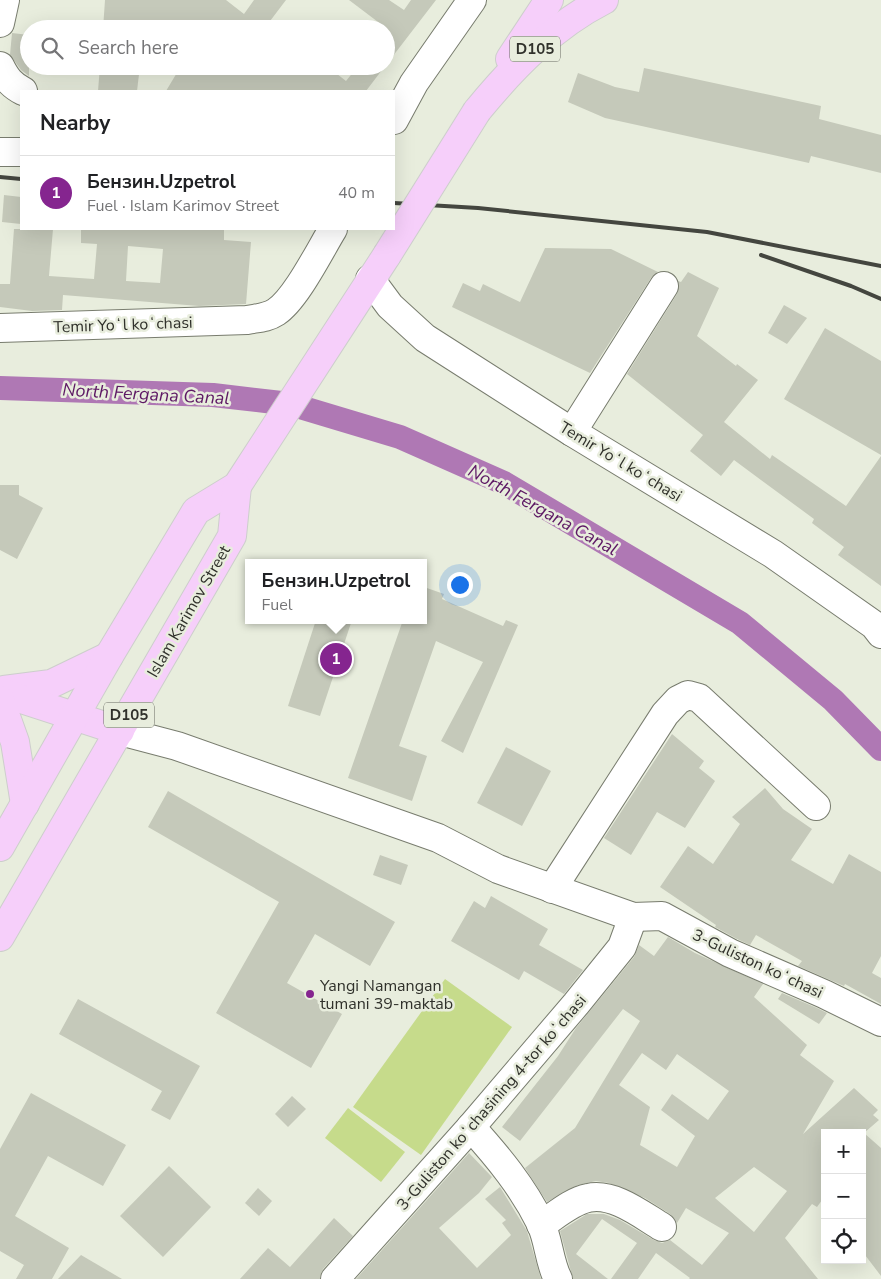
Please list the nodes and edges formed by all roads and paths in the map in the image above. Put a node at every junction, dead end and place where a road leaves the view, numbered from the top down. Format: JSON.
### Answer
{"nodes":[{"id":1,"x":5,"y":0,"type":"edge"},
{"id":2,"x":472,"y":0,"type":"edge"},
{"id":3,"x":549,"y":0,"type":"edge"},
{"id":4,"x":604,"y":0,"type":"edge"},
{"id":5,"x":0,"y":23,"type":"edge"},
{"id":6,"x":0,"y":66,"type":"edge"},
{"id":7,"x":21,"y":90,"type":"edge"},
{"id":8,"x":477,"y":111,"type":"junction"},
{"id":9,"x":395,"y":118,"type":"edge"},
{"id":10,"x":0,"y":152,"type":"edge"},
{"id":11,"x":20,"y":152,"type":"edge"},
{"id":12,"x":332,"y":230,"type":"edge"},
{"id":13,"x":370,"y":279,"type":"junction"},
{"id":14,"x":664,"y":286,"type":"dead end"},
{"id":15,"x":0,"y":328,"type":"edge"},
{"id":16,"x":572,"y":432,"type":"junction"},
{"id":17,"x":236,"y":486,"type":"junction"},
{"id":18,"x":881,"y":634,"type":"edge"},
{"id":19,"x":109,"y":656,"type":"junction"},
{"id":20,"x":0,"y":692,"type":"edge"},
{"id":21,"x":0,"y":700,"type":"edge"},
{"id":22,"x":75,"y":716,"type":"junction"},
{"id":23,"x":120,"y":731,"type":"junction"},
{"id":24,"x":25,"y":804,"type":"junction"},
{"id":25,"x":816,"y":806,"type":"dead end"},
{"id":26,"x":0,"y":848,"type":"edge"},
{"id":27,"x":552,"y":889,"type":"junction"},
{"id":28,"x":634,"y":917,"type":"junction"},
{"id":29,"x":0,"y":937,"type":"edge"},
{"id":30,"x":881,"y":1022,"type":"edge"},
{"id":31,"x":472,"y":1127,"type":"junction"},
{"id":32,"x":541,"y":1225,"type":"junction"},
{"id":33,"x":662,"y":1227,"type":"dead end"},
{"id":34,"x":335,"y":1279,"type":"edge"},
{"id":35,"x":558,"y":1279,"type":"edge"}],
"edges":[{"from":1,"to":5,"type":"street"},
{"from":2,"to":9,"type":"street"},
{"from":3,"to":8,"type":"main road","number":"D105"},
{"from":4,"to":8,"type":"main road","number":"D105"},
{"from":6,"to":7,"type":"street"},
{"from":8,"to":13,"type":"main road","name":"Islam Karimov Street","number":"D105","bridge":true},
{"from":10,"to":11,"type":"street"},
{"from":12,"to":15,"type":"street","name":"Temir Yoʻl koʻchasi"},
{"from":13,"to":16,"type":"street","name":"Temir Yoʻl koʻchasi"},
{"from":13,"to":17,"type":"main road","name":"Islam Karimov Street","number":"D105"},
{"from":14,"to":16,"type":"street"},
{"from":16,"to":18,"type":"street","name":"Temir Yoʻl koʻchasi"},
{"from":17,"to":19,"type":"main road","name":"Islam Karimov Street","number":"D105"},
{"from":17,"to":23,"type":"main road","name":"Islam Karimov Street","number":"D105"},
{"from":19,"to":20,"type":"main road"},
{"from":19,"to":22,"type":"main road","name":"Islam Karimov Street","number":"D105"},
{"from":20,"to":22,"type":"main road"},
{"from":21,"to":24,"type":"main road"},
{"from":22,"to":23,"type":"main road"},
{"from":22,"to":24,"type":"main road","name":"Islam Karimov Street","number":"D105"},
{"from":23,"to":27,"type":"street"},
{"from":23,"to":29,"type":"main road","name":"Islam Karimov Street","number":"D105"},
{"from":24,"to":26,"type":"main road","name":"Islam Karimov Street","number":"D105"},
{"from":25,"to":27,"type":"street"},
{"from":27,"to":28,"type":"street"},
{"from":28,"to":30,"type":"street","name":"3-Guliston koʻchasi"},
{"from":28,"to":31,"type":"street","name":"3-Guliston koʻchasining 4-tor koʻchasi"},
{"from":31,"to":32,"type":"street"},
{"from":31,"to":34,"type":"street","name":"3-Guliston koʻchasining 4-tor koʻchasi"},
{"from":32,"to":33,"type":"street"},
{"from":32,"to":35,"type":"street"}]}
